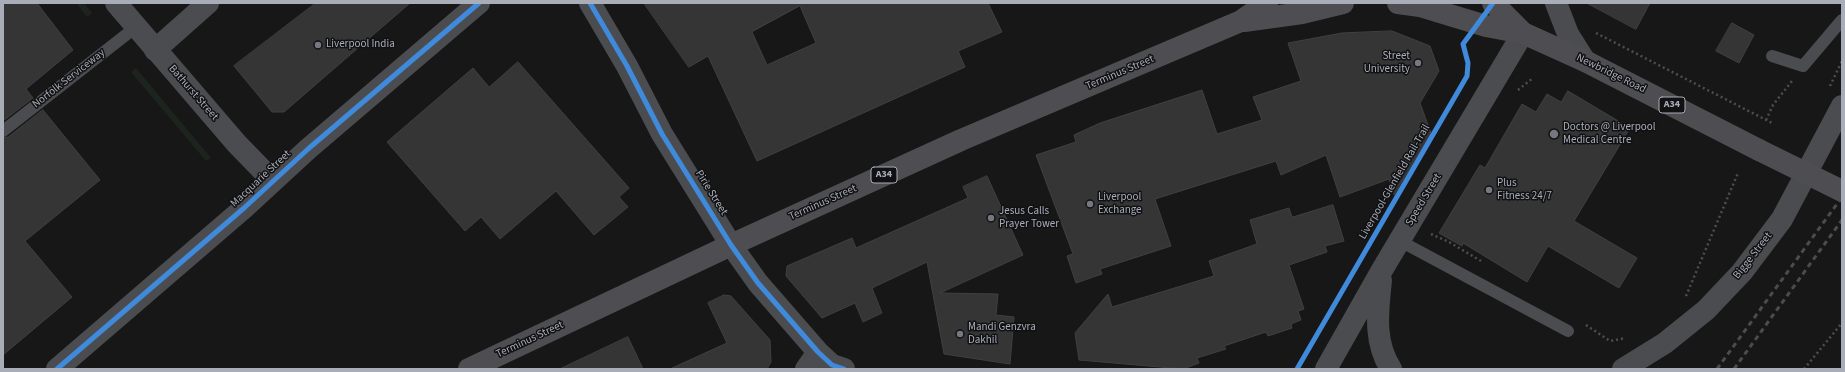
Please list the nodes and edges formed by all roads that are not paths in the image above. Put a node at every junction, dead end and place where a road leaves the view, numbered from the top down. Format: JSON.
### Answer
{"nodes":[{"id":1,"x":116,"y":3,"type":"edge"},
{"id":2,"x":208,"y":3,"type":"edge"},
{"id":3,"x":479,"y":3,"type":"edge"},
{"id":4,"x":590,"y":3,"type":"edge"},
{"id":5,"x":1267,"y":3,"type":"edge"},
{"id":6,"x":1343,"y":3,"type":"edge"},
{"id":7,"x":1398,"y":3,"type":"edge"},
{"id":8,"x":1493,"y":3,"type":"edge"},
{"id":9,"x":1556,"y":3,"type":"edge"},
{"id":10,"x":1842,"y":20,"type":"edge"},
{"id":11,"x":1241,"y":21,"type":"junction"},
{"id":12,"x":136,"y":27,"type":"junction"},
{"id":13,"x":1523,"y":33,"type":"junction"},
{"id":14,"x":155,"y":50,"type":"junction"},
{"id":15,"x":1772,"y":56,"type":"dead end"},
{"id":16,"x":1586,"y":61,"type":"junction"},
{"id":17,"x":1842,"y":106,"type":"edge"},
{"id":18,"x":3,"y":131,"type":"edge"},
{"id":19,"x":273,"y":181,"type":"junction"},
{"id":20,"x":1842,"y":191,"type":"edge"},
{"id":21,"x":1400,"y":240,"type":"junction"},
{"id":22,"x":731,"y":244,"type":"junction"},
{"id":23,"x":1382,"y":270,"type":"junction"},
{"id":24,"x":1568,"y":331,"type":"dead end"},
{"id":25,"x":812,"y":361,"type":"edge"},
{"id":26,"x":57,"y":369,"type":"edge"},
{"id":27,"x":469,"y":369,"type":"edge"},
{"id":28,"x":844,"y":369,"type":"edge"},
{"id":29,"x":1326,"y":369,"type":"edge"},
{"id":30,"x":1391,"y":369,"type":"edge"},
{"id":31,"x":1623,"y":369,"type":"edge"}],
"edges":[{"from":1,"to":12,"type":"street","name":"Bathurst Street"},
{"from":2,"to":14,"type":"street"},
{"from":3,"to":19,"type":"street","name":"Macquarie Street"},
{"from":4,"to":22,"type":"street","name":"Pirie Street"},
{"from":5,"to":11,"type":"highway","name":"Terminus Street","number":"A34"},
{"from":6,"to":11,"type":"highway"},
{"from":7,"to":13,"type":"highway"},
{"from":8,"to":13,"type":"highway","name":"Newbridge Road","number":"A34"},
{"from":9,"to":16,"type":"street"},
{"from":10,"to":15,"type":"lane"},
{"from":11,"to":22,"type":"highway","name":"Terminus Street","number":"A34"},
{"from":12,"to":14,"type":"street","name":"Bathurst Street"},
{"from":12,"to":18,"type":"lane","name":"Norfolk Serviceway"},
{"from":13,"to":16,"type":"highway","name":"Newbridge Road","number":"A34"},
{"from":13,"to":21,"type":"street","name":"Speed Street"},
{"from":14,"to":19,"type":"street","name":"Bathurst Street"},
{"from":16,"to":20,"type":"highway","name":"Newbridge Road","number":"A34","bridge":true},
{"from":17,"to":31,"type":"street","name":"Bigge Street"},
{"from":19,"to":26,"type":"street","name":"Macquarie Street"},
{"from":21,"to":23,"type":"street","name":"Speed Street"},
{"from":21,"to":24,"type":"lane"},
{"from":22,"to":25,"type":"street","name":"Pirie Street"},
{"from":22,"to":27,"type":"highway","name":"Terminus Street","number":"A34"},
{"from":23,"to":29,"type":"street","name":"Speed Street"},
{"from":23,"to":30,"type":"street"},
{"from":25,"to":28,"type":"street","name":"Pirie Street"}]}
